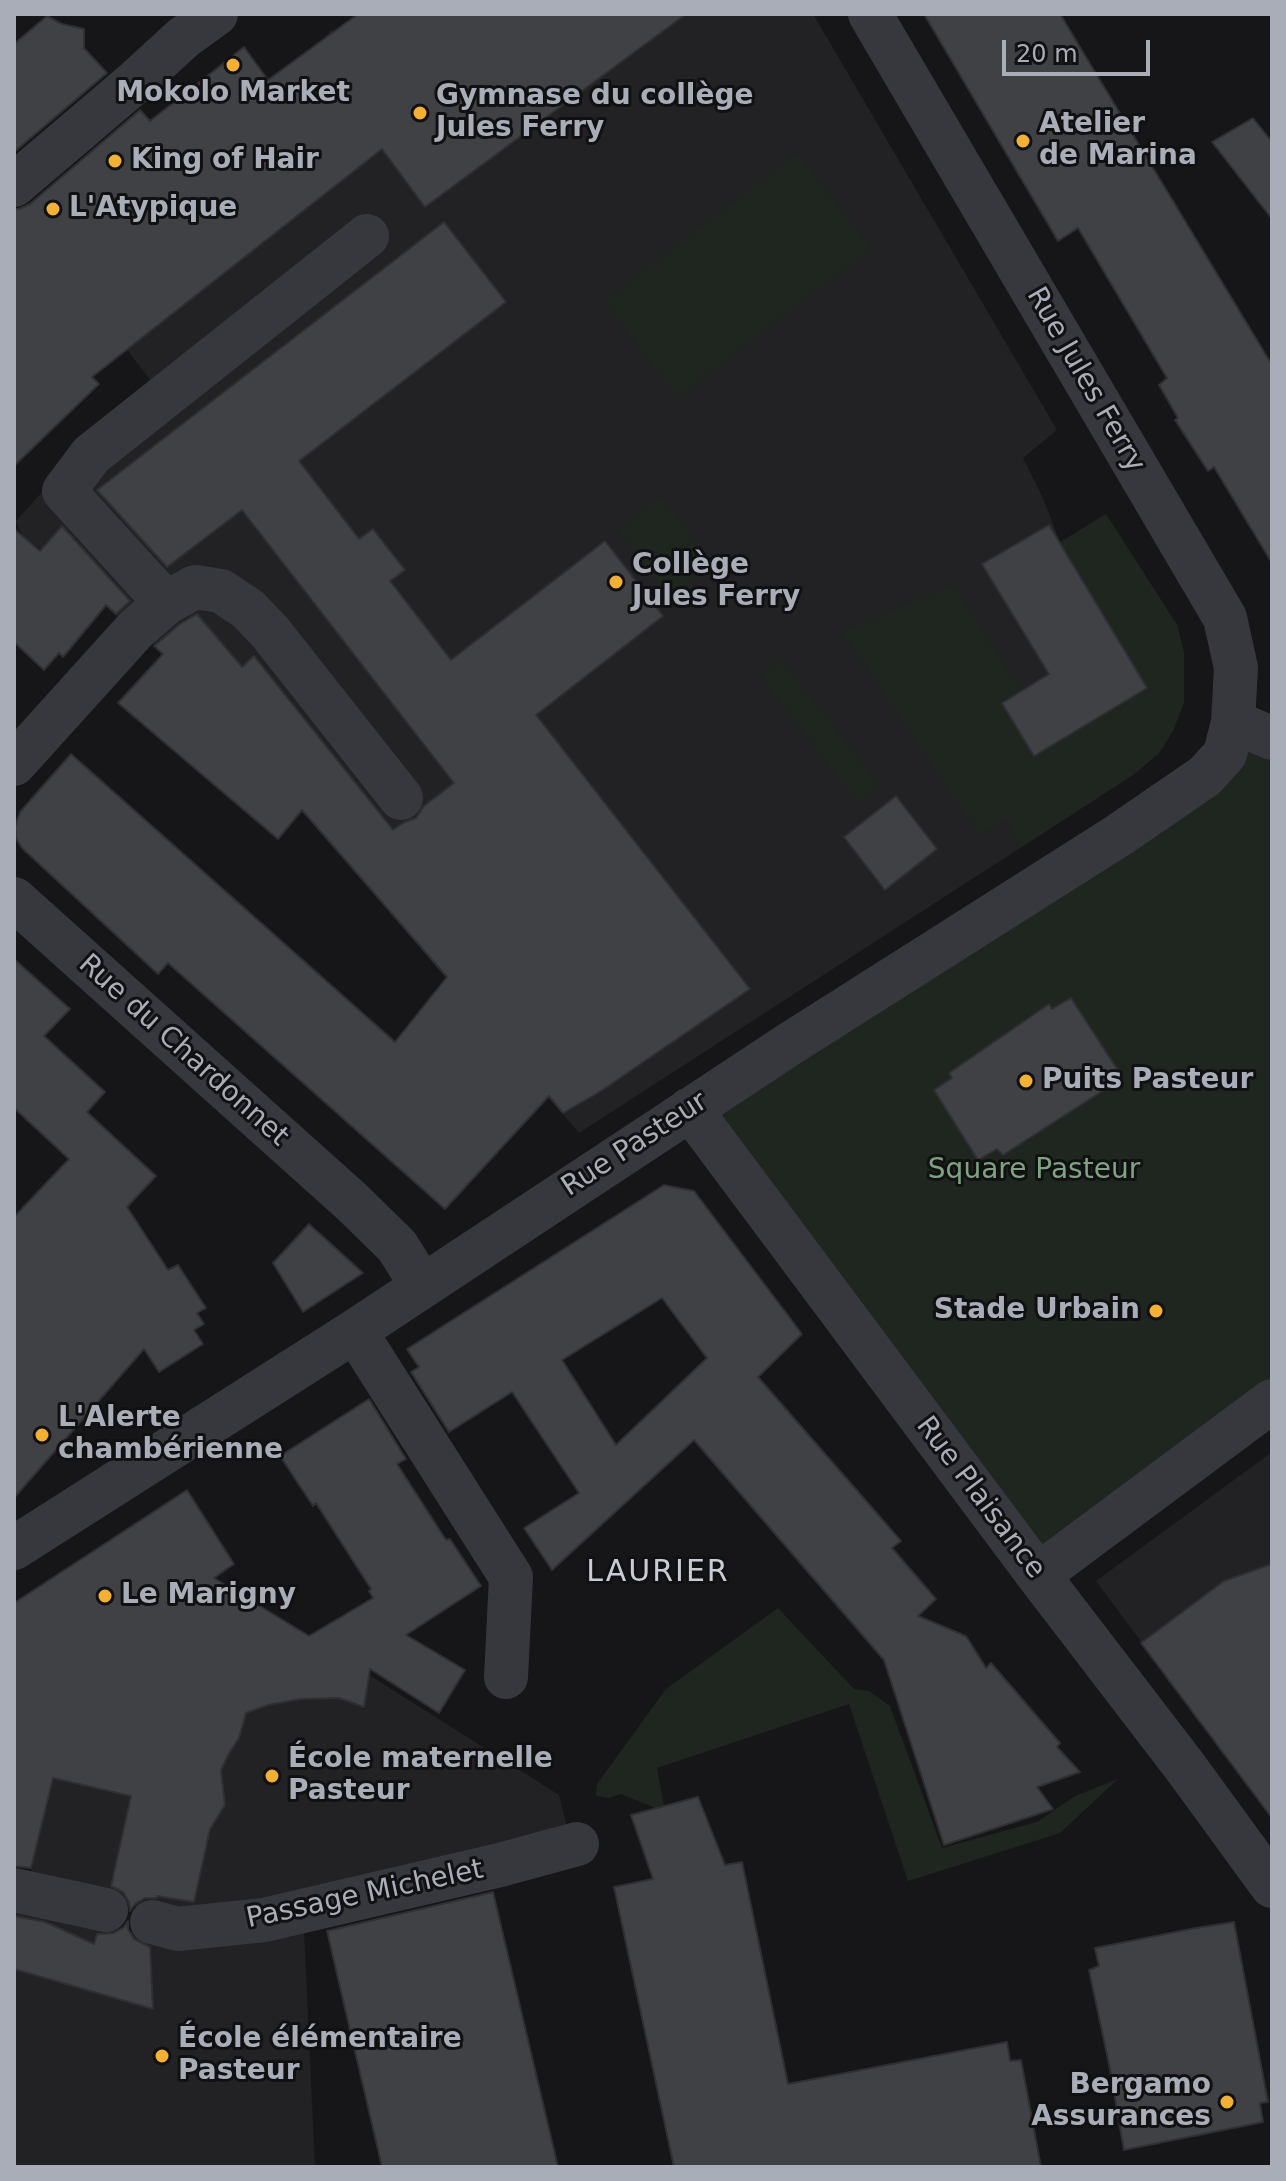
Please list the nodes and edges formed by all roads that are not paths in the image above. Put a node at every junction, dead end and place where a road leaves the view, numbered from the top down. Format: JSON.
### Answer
{"nodes":[{"id":1,"x":870,"y":14,"type":"edge"},
{"id":2,"x":188,"y":22,"type":"edge"},
{"id":3,"x":14,"y":185,"type":"edge"},
{"id":4,"x":367,"y":236,"type":"dead end"},
{"id":5,"x":151,"y":616,"type":"junction"},
{"id":6,"x":1252,"y":730,"type":"edge"},
{"id":7,"x":14,"y":764,"type":"edge"},
{"id":8,"x":401,"y":798,"type":"dead end"},
{"id":9,"x":14,"y":899,"type":"edge"},
{"id":10,"x":690,"y":1109,"type":"junction"},
{"id":11,"x":422,"y":1286,"type":"junction"},
{"id":12,"x":355,"y":1331,"type":"junction"},
{"id":13,"x":1272,"y":1401,"type":"edge"},
{"id":14,"x":14,"y":1548,"type":"edge"},
{"id":15,"x":1038,"y":1575,"type":"junction"},
{"id":16,"x":506,"y":1677,"type":"dead end"},
{"id":17,"x":577,"y":1844,"type":"dead end"},
{"id":18,"x":1272,"y":1886,"type":"edge"},
{"id":19,"x":14,"y":1890,"type":"edge"},
{"id":20,"x":106,"y":1910,"type":"dead end"},
{"id":21,"x":152,"y":1922,"type":"dead end"}],
"edges":[{"from":1,"to":6,"type":"street","name":"Rue Jules Ferry"},
{"from":2,"to":3,"type":"street"},
{"from":4,"to":5,"type":"street"},
{"from":5,"to":7,"type":"street"},
{"from":5,"to":8,"type":"street"},
{"from":6,"to":10,"type":"street","name":"Rue Pasteur"},
{"from":9,"to":11,"type":"street","name":"Rue du Chardonnet"},
{"from":10,"to":11,"type":"street","name":"Rue Pasteur"},
{"from":10,"to":15,"type":"street","name":"Rue Plaisance"},
{"from":11,"to":12,"type":"street","name":"Rue Pasteur"},
{"from":12,"to":14,"type":"street","name":"Rue Pasteur"},
{"from":12,"to":16,"type":"street"},
{"from":13,"to":15,"type":"street"},
{"from":15,"to":18,"type":"street","name":"Rue Plaisance"},
{"from":17,"to":21,"type":"street","name":"Passage Michelet"},
{"from":19,"to":20,"type":"street"}]}
